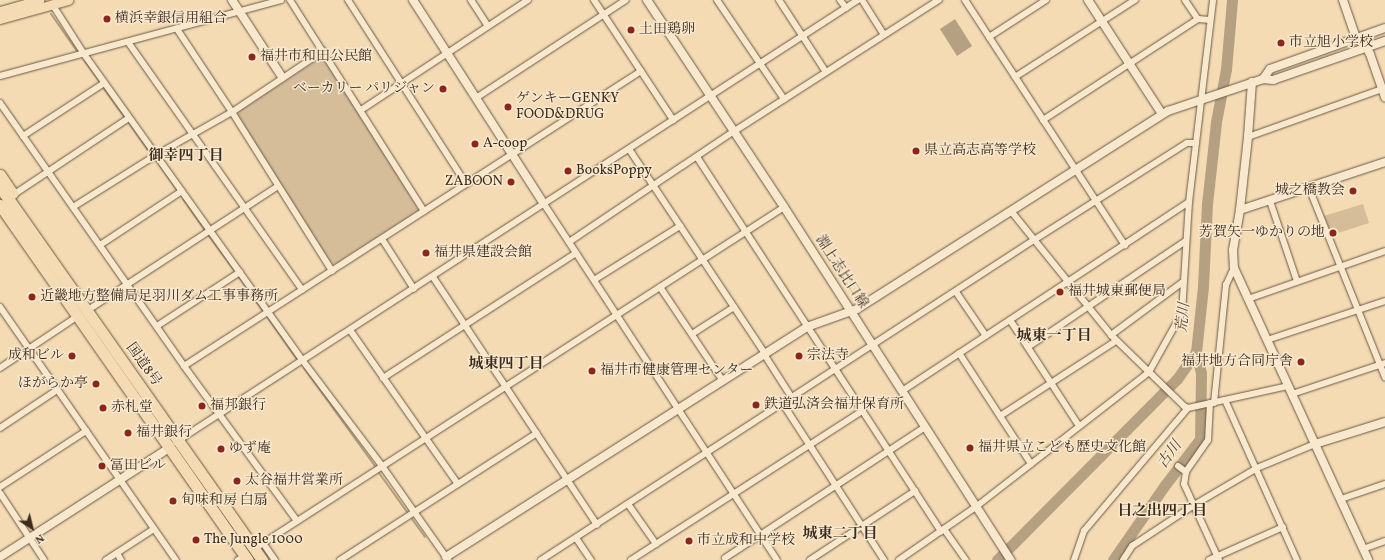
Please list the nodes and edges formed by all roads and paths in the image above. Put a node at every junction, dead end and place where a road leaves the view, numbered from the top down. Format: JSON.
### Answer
{"nodes":[{"id":1,"x":39,"y":0,"type":"edge"},
{"id":2,"x":68,"y":0,"type":"edge"},
{"id":3,"x":232,"y":0,"type":"edge"},
{"id":4,"x":281,"y":0,"type":"edge"},
{"id":5,"x":290,"y":0,"type":"edge"},
{"id":6,"x":348,"y":0,"type":"edge"},
{"id":7,"x":413,"y":0,"type":"edge"},
{"id":8,"x":471,"y":0,"type":"edge"},
{"id":9,"x":528,"y":0,"type":"edge"},
{"id":10,"x":594,"y":0,"type":"edge"},
{"id":11,"x":626,"y":0,"type":"edge"},
{"id":12,"x":647,"y":0,"type":"edge"},
{"id":13,"x":717,"y":0,"type":"edge"},
{"id":14,"x":779,"y":0,"type":"edge"},
{"id":15,"x":840,"y":0,"type":"edge"},
{"id":16,"x":858,"y":0,"type":"edge"},
{"id":17,"x":862,"y":0,"type":"edge"},
{"id":18,"x":939,"y":0,"type":"edge"},
{"id":19,"x":965,"y":0,"type":"edge"},
{"id":20,"x":1046,"y":0,"type":"edge"},
{"id":21,"x":1088,"y":0,"type":"edge"},
{"id":22,"x":1135,"y":0,"type":"edge"},
{"id":23,"x":1185,"y":0,"type":"edge"},
{"id":24,"x":1213,"y":0,"type":"edge"},
{"id":25,"x":1343,"y":0,"type":"edge"},
{"id":26,"x":50,"y":2,"type":"edge"},
{"id":27,"x":846,"y":8,"type":"junction"},
{"id":28,"x":0,"y":11,"type":"edge"},
{"id":29,"x":240,"y":11,"type":"junction"},
{"id":30,"x":604,"y":14,"type":"junction"},
{"id":31,"x":0,"y":19,"type":"edge"},
{"id":32,"x":1198,"y":19,"type":"junction"},
{"id":33,"x":1210,"y":20,"type":"junction"},
{"id":34,"x":1102,"y":21,"type":"junction"},
{"id":35,"x":488,"y":26,"type":"junction"},
{"id":36,"x":1385,"y":28,"type":"edge"},
{"id":37,"x":177,"y":29,"type":"junction"},
{"id":38,"x":884,"y":35,"type":"junction"},
{"id":39,"x":802,"y":36,"type":"junction"},
{"id":40,"x":989,"y":37,"type":"junction"},
{"id":41,"x":1356,"y":38,"type":"junction"},
{"id":42,"x":1385,"y":41,"type":"edge"},
{"id":43,"x":128,"y":42,"type":"junction"},
{"id":44,"x":1367,"y":47,"type":"junction"},
{"id":45,"x":323,"y":51,"type":"junction"},
{"id":46,"x":447,"y":53,"type":"junction"},
{"id":47,"x":84,"y":54,"type":"junction"},
{"id":48,"x":1129,"y":63,"type":"junction"},
{"id":49,"x":760,"y":64,"type":"junction"},
{"id":50,"x":641,"y":71,"type":"junction"},
{"id":51,"x":826,"y":72,"type":"junction"},
{"id":52,"x":0,"y":76,"type":"edge"},
{"id":53,"x":282,"y":77,"type":"junction"},
{"id":54,"x":1015,"y":77,"type":"junction"},
{"id":55,"x":1263,"y":79,"type":"junction"},
{"id":56,"x":104,"y":82,"type":"junction"},
{"id":57,"x":1252,"y":82,"type":"junction"},
{"id":58,"x":401,"y":83,"type":"junction"},
{"id":59,"x":1384,"y":93,"type":"edge"},
{"id":60,"x":709,"y":97,"type":"junction"},
{"id":61,"x":476,"y":98,"type":"junction"},
{"id":62,"x":784,"y":99,"type":"junction"},
{"id":63,"x":1202,"y":99,"type":"junction"},
{"id":64,"x":0,"y":102,"type":"edge"},
{"id":65,"x":361,"y":110,"type":"junction"},
{"id":66,"x":232,"y":112,"type":"junction"},
{"id":67,"x":1162,"y":114,"type":"junction"},
{"id":68,"x":130,"y":118,"type":"junction"},
{"id":69,"x":673,"y":120,"type":"junction"},
{"id":70,"x":1043,"y":120,"type":"junction"},
{"id":71,"x":733,"y":132,"type":"junction"},
{"id":72,"x":192,"y":134,"type":"junction"},
{"id":73,"x":23,"y":136,"type":"junction"},
{"id":74,"x":1248,"y":137,"type":"junction"},
{"id":75,"x":1195,"y":143,"type":"junction"},
{"id":76,"x":629,"y":149,"type":"junction"},
{"id":77,"x":512,"y":154,"type":"junction"},
{"id":78,"x":156,"y":155,"type":"junction"},
{"id":79,"x":697,"y":157,"type":"junction"},
{"id":80,"x":1385,"y":162,"type":"edge"},
{"id":81,"x":1076,"y":169,"type":"junction"},
{"id":82,"x":48,"y":172,"type":"junction"},
{"id":83,"x":0,"y":175,"type":"edge"},
{"id":84,"x":466,"y":184,"type":"junction"},
{"id":85,"x":278,"y":186,"type":"junction"},
{"id":86,"x":653,"y":186,"type":"junction"},
{"id":87,"x":0,"y":187,"type":"edge"},
{"id":88,"x":1309,"y":188,"type":"junction"},
{"id":89,"x":182,"y":191,"type":"junction"},
{"id":90,"x":13,"y":195,"type":"junction"},
{"id":91,"x":1096,"y":201,"type":"junction"},
{"id":92,"x":1270,"y":201,"type":"junction"},
{"id":93,"x":1189,"y":202,"type":"junction"},
{"id":94,"x":544,"y":204,"type":"junction"},
{"id":95,"x":0,"y":205,"type":"edge"},
{"id":96,"x":73,"y":207,"type":"junction"},
{"id":97,"x":245,"y":207,"type":"junction"},
{"id":98,"x":784,"y":207,"type":"junction"},
{"id":99,"x":1240,"y":210,"type":"junction"},
{"id":100,"x":424,"y":211,"type":"junction"},
{"id":101,"x":1011,"y":211,"type":"junction"},
{"id":102,"x":0,"y":217,"type":"edge"},
{"id":103,"x":680,"y":226,"type":"junction"},
{"id":104,"x":210,"y":230,"type":"junction"},
{"id":105,"x":745,"y":232,"type":"junction"},
{"id":106,"x":382,"y":239,"type":"junction"},
{"id":107,"x":1034,"y":240,"type":"junction"},
{"id":108,"x":1186,"y":241,"type":"junction"},
{"id":109,"x":570,"y":242,"type":"junction"},
{"id":110,"x":100,"y":245,"type":"junction"},
{"id":111,"x":1125,"y":245,"type":"junction"},
{"id":112,"x":1385,"y":251,"type":"edge"},
{"id":113,"x":576,"y":253,"type":"junction"},
{"id":114,"x":702,"y":260,"type":"junction"},
{"id":115,"x":1340,"y":266,"type":"junction"},
{"id":116,"x":1234,"y":268,"type":"junction"},
{"id":117,"x":332,"y":271,"type":"junction"},
{"id":118,"x":240,"y":272,"type":"junction"},
{"id":119,"x":433,"y":277,"type":"junction"},
{"id":120,"x":594,"y":280,"type":"junction"},
{"id":121,"x":1298,"y":281,"type":"junction"},
{"id":122,"x":1068,"y":282,"type":"junction"},
{"id":123,"x":1184,"y":282,"type":"junction"},
{"id":124,"x":127,"y":284,"type":"junction"},
{"id":125,"x":660,"y":287,"type":"junction"},
{"id":126,"x":414,"y":289,"type":"junction"},
{"id":127,"x":302,"y":290,"type":"junction"},
{"id":128,"x":956,"y":292,"type":"junction"},
{"id":129,"x":1248,"y":299,"type":"junction"},
{"id":130,"x":1385,"y":301,"type":"edge"},
{"id":131,"x":0,"y":307,"type":"edge"},
{"id":132,"x":734,"y":307,"type":"junction"},
{"id":133,"x":91,"y":308,"type":"junction"},
{"id":134,"x":1088,"y":308,"type":"junction"},
{"id":135,"x":1358,"y":310,"type":"junction"},
{"id":136,"x":268,"y":312,"type":"junction"},
{"id":137,"x":852,"y":312,"type":"junction"},
{"id":138,"x":617,"y":315,"type":"junction"},
{"id":139,"x":72,"y":320,"type":"junction"},
{"id":140,"x":1010,"y":320,"type":"junction"},
{"id":141,"x":465,"y":325,"type":"junction"},
{"id":142,"x":157,"y":326,"type":"junction"},
{"id":143,"x":807,"y":327,"type":"junction"},
{"id":144,"x":350,"y":330,"type":"junction"},
{"id":145,"x":102,"y":333,"type":"junction"},
{"id":146,"x":692,"y":334,"type":"junction"},
{"id":147,"x":1110,"y":335,"type":"junction"},
{"id":148,"x":986,"y":336,"type":"junction"},
{"id":149,"x":1267,"y":340,"type":"junction"},
{"id":150,"x":1116,"y":341,"type":"junction"},
{"id":151,"x":873,"y":346,"type":"junction"},
{"id":152,"x":100,"y":347,"type":"junction"},
{"id":153,"x":1028,"y":347,"type":"junction"},
{"id":154,"x":29,"y":349,"type":"junction"},
{"id":155,"x":764,"y":354,"type":"junction"},
{"id":156,"x":959,"y":354,"type":"junction"},
{"id":157,"x":303,"y":361,"type":"junction"},
{"id":158,"x":1383,"y":364,"type":"edge"},
{"id":159,"x":184,"y":366,"type":"junction"},
{"id":160,"x":0,"y":368,"type":"edge"},
{"id":161,"x":835,"y":370,"type":"junction"},
{"id":162,"x":1149,"y":372,"type":"junction"},
{"id":163,"x":1385,"y":377,"type":"edge"},
{"id":164,"x":383,"y":378,"type":"junction"},
{"id":165,"x":723,"y":381,"type":"junction"},
{"id":166,"x":1051,"y":383,"type":"junction"},
{"id":167,"x":506,"y":386,"type":"junction"},
{"id":168,"x":1288,"y":386,"type":"junction"},
{"id":169,"x":57,"y":390,"type":"junction"},
{"id":170,"x":902,"y":391,"type":"junction"},
{"id":171,"x":1292,"y":394,"type":"junction"},
{"id":172,"x":792,"y":398,"type":"junction"},
{"id":173,"x":1225,"y":400,"type":"junction"},
{"id":174,"x":1210,"y":403,"type":"junction"},
{"id":175,"x":783,"y":404,"type":"junction"},
{"id":176,"x":1191,"y":407,"type":"junction"},
{"id":177,"x":679,"y":409,"type":"junction"},
{"id":178,"x":862,"y":411,"type":"junction"},
{"id":179,"x":219,"y":415,"type":"junction"},
{"id":180,"x":1000,"y":416,"type":"junction"},
{"id":181,"x":1385,"y":422,"type":"edge"},
{"id":182,"x":1079,"y":426,"type":"junction"},
{"id":183,"x":925,"y":427,"type":"junction"},
{"id":184,"x":0,"y":428,"type":"edge"},
{"id":185,"x":86,"y":431,"type":"junction"},
{"id":186,"x":536,"y":433,"type":"junction"},
{"id":187,"x":426,"y":438,"type":"junction"},
{"id":188,"x":179,"y":440,"type":"junction"},
{"id":189,"x":1315,"y":444,"type":"junction"},
{"id":190,"x":810,"y":445,"type":"junction"},
{"id":191,"x":169,"y":448,"type":"junction"},
{"id":192,"x":888,"y":451,"type":"junction"},
{"id":193,"x":708,"y":453,"type":"junction"},
{"id":194,"x":1031,"y":464,"type":"junction"},
{"id":195,"x":382,"y":466,"type":"junction"},
{"id":196,"x":1178,"y":466,"type":"dead end"},
{"id":197,"x":1257,"y":468,"type":"junction"},
{"id":198,"x":1185,"y":471,"type":"junction"},
{"id":199,"x":120,"y":479,"type":"junction"},
{"id":200,"x":567,"y":479,"type":"junction"},
{"id":201,"x":458,"y":484,"type":"junction"},
{"id":202,"x":1385,"y":484,"type":"edge"},
{"id":203,"x":836,"y":485,"type":"junction"},
{"id":204,"x":0,"y":487,"type":"edge"},
{"id":205,"x":914,"y":491,"type":"junction"},
{"id":206,"x":0,"y":494,"type":"edge"},
{"id":207,"x":734,"y":494,"type":"junction"},
{"id":208,"x":1341,"y":499,"type":"junction"},
{"id":209,"x":628,"y":504,"type":"junction"},
{"id":210,"x":977,"y":506,"type":"junction"},
{"id":211,"x":1194,"y":506,"type":"junction"},
{"id":212,"x":414,"y":512,"type":"junction"},
{"id":213,"x":297,"y":521,"type":"junction"},
{"id":214,"x":597,"y":525,"type":"junction"},
{"id":215,"x":862,"y":526,"type":"junction"},
{"id":216,"x":1283,"y":527,"type":"junction"},
{"id":217,"x":154,"y":529,"type":"junction"},
{"id":218,"x":943,"y":530,"type":"junction"},
{"id":219,"x":761,"y":534,"type":"junction"},
{"id":220,"x":29,"y":538,"type":"junction"},
{"id":221,"x":576,"y":538,"type":"junction"},
{"id":222,"x":1385,"y":541,"type":"edge"},
{"id":223,"x":656,"y":544,"type":"junction"},
{"id":224,"x":1363,"y":549,"type":"junction"},
{"id":225,"x":117,"y":553,"type":"junction"},
{"id":226,"x":250,"y":554,"type":"edge"},
{"id":227,"x":0,"y":558,"type":"edge"},
{"id":228,"x":725,"y":558,"type":"dead end"},
{"id":229,"x":1218,"y":558,"type":"edge"},
{"id":230,"x":445,"y":559,"type":"edge"},
{"id":231,"x":44,"y":560,"type":"edge"},
{"id":232,"x":106,"y":560,"type":"edge"},
{"id":233,"x":122,"y":560,"type":"edge"},
{"id":234,"x":176,"y":560,"type":"edge"},
{"id":235,"x":262,"y":560,"type":"edge"},
{"id":236,"x":275,"y":560,"type":"edge"},
{"id":237,"x":340,"y":560,"type":"edge"},
{"id":238,"x":541,"y":560,"type":"edge"},
{"id":239,"x":591,"y":560,"type":"edge"},
{"id":240,"x":631,"y":560,"type":"edge"},
{"id":241,"x":777,"y":560,"type":"edge"},
{"id":242,"x":810,"y":560,"type":"edge"},
{"id":243,"x":884,"y":560,"type":"edge"},
{"id":244,"x":899,"y":560,"type":"edge"},
{"id":245,"x":966,"y":560,"type":"edge"},
{"id":246,"x":1011,"y":560,"type":"edge"},
{"id":247,"x":1074,"y":560,"type":"edge"},
{"id":248,"x":1123,"y":560,"type":"edge"},
{"id":249,"x":1209,"y":560,"type":"edge"},
{"id":250,"x":1297,"y":560,"type":"edge"},
{"id":251,"x":1368,"y":560,"type":"edge"}],
"edges":[{"from":1,"to":28,"type":"main road"},
{"from":2,"to":26,"type":"main road"},
{"from":3,"to":29,"type":"street"},
{"from":4,"to":29,"type":"street"},
{"from":5,"to":45,"type":"street"},
{"from":6,"to":58,"type":"street"},
{"from":7,"to":46,"type":"street"},
{"from":8,"to":35,"type":"street"},
{"from":9,"to":35,"type":"street"},
{"from":10,"to":30,"type":"street"},
{"from":11,"to":30,"type":"street"},
{"from":12,"to":60,"type":"street","name":"淵上志比口線"},
{"from":13,"to":49,"type":"street"},
{"from":14,"to":39,"type":"street"},
{"from":15,"to":27,"type":"street"},
{"from":16,"to":27,"type":"street"},
{"from":17,"to":38,"type":"street"},
{"from":18,"to":38,"type":"street"},
{"from":19,"to":40,"type":"street"},
{"from":20,"to":40,"type":"street"},
{"from":21,"to":34,"type":"street"},
{"from":22,"to":34,"type":"street"},
{"from":23,"to":32,"type":"street"},
{"from":24,"to":33,"type":"street"},
{"from":25,"to":41,"type":"street"},
{"from":26,"to":31,"type":"main road"},
{"from":26,"to":47,"type":"street"},
{"from":27,"to":39,"type":"street"},
{"from":29,"to":37,"type":"street"},
{"from":29,"to":53,"type":"street"},
{"from":30,"to":50,"type":"street"},
{"from":30,"to":61,"type":"street"},
{"from":32,"to":33,"type":"street"},
{"from":32,"to":48,"type":"street"},
{"from":33,"to":63,"type":"street"},
{"from":34,"to":48,"type":"street"},
{"from":34,"to":54,"type":"street"},
{"from":35,"to":46,"type":"street"},
{"from":36,"to":41,"type":"street"},
{"from":37,"to":43,"type":"street"},
{"from":37,"to":66,"type":"street"},
{"from":38,"to":51,"type":"street"},
{"from":39,"to":49,"type":"street"},
{"from":39,"to":51,"type":"street"},
{"from":40,"to":54,"type":"street"},
{"from":41,"to":44,"type":"street"},
{"from":41,"to":55,"type":"street"},
{"from":42,"to":44,"type":"street"},
{"from":43,"to":47,"type":"street"},
{"from":43,"to":72,"type":"street"},
{"from":44,"to":55,"type":"street"},
{"from":44,"to":59,"type":"street"},
{"from":45,"to":53,"type":"street"},
{"from":45,"to":65,"type":"street"},
{"from":46,"to":58,"type":"street"},
{"from":46,"to":61,"type":"street"},
{"from":47,"to":52,"type":"street"},
{"from":47,"to":56,"type":"street"},
{"from":48,"to":67,"type":"street"},
{"from":48,"to":70,"type":"street"},
{"from":49,"to":60,"type":"street"},
{"from":49,"to":62,"type":"street"},
{"from":50,"to":69,"type":"street"},
{"from":50,"to":77,"type":"street"},
{"from":51,"to":62,"type":"street"},
{"from":53,"to":66,"type":"street"},
{"from":54,"to":70,"type":"street"},
{"from":55,"to":57,"type":"street"},
{"from":56,"to":68,"type":"street"},
{"from":56,"to":73,"type":"street"},
{"from":57,"to":63,"type":"street"},
{"from":57,"to":74,"type":"street"},
{"from":58,"to":65,"type":"street"},
{"from":58,"to":84,"type":"street"},
{"from":59,"to":74,"type":"street"},
{"from":60,"to":69,"type":"street"},
{"from":60,"to":71,"type":"street","name":"淵上志比口線"},
{"from":61,"to":77,"type":"street"},
{"from":62,"to":71,"type":"street"},
{"from":63,"to":67,"type":"street"},
{"from":63,"to":75,"type":"street"},
{"from":64,"to":73,"type":"street"},
{"from":65,"to":100,"type":"street"},
{"from":66,"to":72,"type":"street"},
{"from":66,"to":85,"type":"street"},
{"from":67,"to":81,"type":"street"},
{"from":68,"to":78,"type":"street"},
{"from":68,"to":82,"type":"street"},
{"from":69,"to":76,"type":"street"},
{"from":70,"to":81,"type":"street"},
{"from":71,"to":79,"type":"street"},
{"from":71,"to":98,"type":"street","name":"淵上志比口線"},
{"from":72,"to":78,"type":"street"},
{"from":72,"to":97,"type":"street"},
{"from":73,"to":82,"type":"street"},
{"from":74,"to":99,"type":"street"},
{"from":75,"to":91,"type":"street"},
{"from":75,"to":93,"type":"street"},
{"from":76,"to":86,"type":"street"},
{"from":76,"to":94,"type":"street"},
{"from":77,"to":84,"type":"street"},
{"from":77,"to":94,"type":"street"},
{"from":78,"to":89,"type":"street"},
{"from":78,"to":96,"type":"street"},
{"from":79,"to":86,"type":"street"},
{"from":79,"to":105,"type":"street"},
{"from":80,"to":88,"type":"street"},
{"from":81,"to":91,"type":"street"},
{"from":81,"to":101,"type":"street"},
{"from":82,"to":90,"type":"street"},
{"from":82,"to":96,"type":"street"},
{"from":83,"to":90,"type":"highway"},
{"from":84,"to":100,"type":"street"},
{"from":85,"to":97,"type":"street"},
{"from":85,"to":117,"type":"street"},
{"from":86,"to":103,"type":"street"},
{"from":86,"to":109,"type":"street"},
{"from":87,"to":145,"type":"highway","name":"国道8号"},
{"from":88,"to":92,"type":"street"},
{"from":88,"to":115,"type":"street"},
{"from":89,"to":104,"type":"street"},
{"from":89,"to":110,"type":"street"},
{"from":90,"to":133,"type":"highway"},
{"from":91,"to":107,"type":"street"},
{"from":91,"to":111,"type":"street"},
{"from":92,"to":99,"type":"street"},
{"from":92,"to":121,"type":"street"},
{"from":93,"to":108,"type":"street"},
{"from":93,"to":111,"type":"street"},
{"from":94,"to":109,"type":"street"},
{"from":94,"to":119,"type":"street"},
{"from":95,"to":152,"type":"highway","name":"国道8号"},
{"from":96,"to":110,"type":"street"},
{"from":97,"to":104,"type":"street"},
{"from":97,"to":127,"type":"street"},
{"from":98,"to":105,"type":"street"},
{"from":98,"to":137,"type":"street","name":"淵上志比口線"},
{"from":99,"to":116,"type":"street"},
{"from":100,"to":106,"type":"street"},
{"from":101,"to":107,"type":"street"},
{"from":101,"to":137,"type":"street"},
{"from":102,"to":139,"type":"highway"},
{"from":103,"to":114,"type":"street"},
{"from":103,"to":120,"type":"street"},
{"from":104,"to":118,"type":"street"},
{"from":104,"to":124,"type":"street"},
{"from":105,"to":114,"type":"street"},
{"from":105,"to":143,"type":"street"},
{"from":106,"to":117,"type":"street"},
{"from":106,"to":126,"type":"street"},
{"from":107,"to":122,"type":"street"},
{"from":107,"to":128,"type":"street"},
{"from":108,"to":123,"type":"street"},
{"from":108,"to":134,"type":"street"},
{"from":109,"to":113,"type":"street"},
{"from":110,"to":124,"type":"street"},
{"from":111,"to":122,"type":"street"},
{"from":112,"to":115,"type":"street"},
{"from":113,"to":120,"type":"street"},
{"from":113,"to":141,"type":"street"},
{"from":114,"to":125,"type":"street"},
{"from":114,"to":132,"type":"street"},
{"from":115,"to":121,"type":"street"},
{"from":115,"to":135,"type":"street"},
{"from":116,"to":129,"type":"street"},
{"from":116,"to":174,"type":"street"},
{"from":117,"to":127,"type":"street"},
{"from":118,"to":136,"type":"street"},
{"from":118,"to":142,"type":"street"},
{"from":119,"to":126,"type":"street"},
{"from":119,"to":141,"type":"street"},
{"from":120,"to":138,"type":"street"},
{"from":121,"to":129,"type":"street"},
{"from":122,"to":134,"type":"street"},
{"from":122,"to":140,"type":"street"},
{"from":123,"to":147,"type":"street"},
{"from":123,"to":162,"type":"street"},
{"from":124,"to":133,"type":"street"},
{"from":124,"to":142,"type":"street"},
{"from":125,"to":138,"type":"street"},
{"from":125,"to":146,"type":"street"},
{"from":126,"to":144,"type":"street"},
{"from":127,"to":136,"type":"street"},
{"from":128,"to":148,"type":"street"},
{"from":128,"to":151,"type":"street"},
{"from":129,"to":149,"type":"street"},
{"from":130,"to":135,"type":"street"},
{"from":131,"to":154,"type":"street"},
{"from":132,"to":146,"type":"street"},
{"from":132,"to":155,"type":"street"},
{"from":133,"to":145,"type":"highway"},
{"from":134,"to":147,"type":"street"},
{"from":134,"to":153,"type":"street"},
{"from":135,"to":149,"type":"street"},
{"from":135,"to":158,"type":"street"},
{"from":136,"to":157,"type":"street"},
{"from":136,"to":159,"type":"street"},
{"from":137,"to":143,"type":"street"},
{"from":137,"to":151,"type":"street","name":"淵上志比口線"},
{"from":138,"to":167,"type":"street"},
{"from":138,"to":177,"type":"street"},
{"from":139,"to":152,"type":"highway"},
{"from":139,"to":154,"type":"street"},
{"from":140,"to":148,"type":"street"},
{"from":140,"to":153,"type":"street"},
{"from":141,"to":164,"type":"street"},
{"from":141,"to":167,"type":"street"},
{"from":142,"to":159,"type":"street"},
{"from":143,"to":155,"type":"street"},
{"from":143,"to":161,"type":"street"},
{"from":144,"to":157,"type":"street"},
{"from":144,"to":164,"type":"street"},
{"from":145,"to":188,"type":"highway","name":"国道8号"},
{"from":146,"to":165,"type":"street"},
{"from":147,"to":150,"type":"street"},
{"from":148,"to":156,"type":"street"},
{"from":149,"to":168,"type":"street"},
{"from":150,"to":162,"type":"street"},
{"from":150,"to":166,"type":"street"},
{"from":151,"to":161,"type":"street"},
{"from":151,"to":170,"type":"street","name":"淵上志比口線"},
{"from":152,"to":191,"type":"highway","name":"国道8号"},
{"from":153,"to":166,"type":"street"},
{"from":154,"to":160,"type":"street"},
{"from":154,"to":169,"type":"street"},
{"from":155,"to":165,"type":"street"},
{"from":155,"to":172,"type":"street"},
{"from":156,"to":170,"type":"street"},
{"from":156,"to":180,"type":"street"},
{"from":157,"to":179,"type":"street"},
{"from":157,"to":195,"type":"street"},
{"from":158,"to":163,"type":"street"},
{"from":158,"to":171,"type":"street"},
{"from":159,"to":179,"type":"street"},
{"from":161,"to":172,"type":"street"},
{"from":161,"to":178,"type":"street"},
{"from":162,"to":176,"type":"street"},
{"from":162,"to":182,"type":"street"},
{"from":164,"to":187,"type":"street"},
{"from":165,"to":177,"type":"street"},
{"from":166,"to":180,"type":"street"},
{"from":166,"to":182,"type":"street"},
{"from":167,"to":186,"type":"street"},
{"from":167,"to":187,"type":"street"},
{"from":168,"to":171,"type":"street"},
{"from":168,"to":173,"type":"street"},
{"from":169,"to":184,"type":"street"},
{"from":169,"to":185,"type":"street"},
{"from":170,"to":183,"type":"street","name":"淵上志比口線"},
{"from":171,"to":189,"type":"street"},
{"from":172,"to":175,"type":"street"},
{"from":173,"to":174,"type":"street"},
{"from":173,"to":197,"type":"street"},
{"from":174,"to":176,"type":"street"},
{"from":174,"to":198,"type":"street"},
{"from":175,"to":190,"type":"street"},
{"from":175,"to":193,"type":"street"},
{"from":176,"to":247,"type":"street"},
{"from":177,"to":193,"type":"street"},
{"from":177,"to":200,"type":"street"},
{"from":178,"to":190,"type":"street"},
{"from":178,"to":192,"type":"street"},
{"from":179,"to":188,"type":"street"},
{"from":179,"to":213,"type":"street"},
{"from":180,"to":194,"type":"street"},
{"from":181,"to":189,"type":"street"},
{"from":182,"to":194,"type":"street"},
{"from":183,"to":192,"type":"street"},
{"from":183,"to":210,"type":"street","name":"淵上志比口線"},
{"from":185,"to":199,"type":"street"},
{"from":185,"to":204,"type":"street"},
{"from":186,"to":200,"type":"street"},
{"from":186,"to":201,"type":"street"},
{"from":187,"to":195,"type":"street"},
{"from":187,"to":201,"type":"street"},
{"from":188,"to":191,"type":"street"},
{"from":188,"to":226,"type":"highway","name":"国道8号"},
{"from":189,"to":197,"type":"street"},
{"from":189,"to":208,"type":"street"},
{"from":190,"to":203,"type":"street"},
{"from":190,"to":207,"type":"street"},
{"from":191,"to":199,"type":"street"},
{"from":191,"to":226,"type":"highway","name":"国道8号"},
{"from":192,"to":203,"type":"street"},
{"from":192,"to":205,"type":"street"},
{"from":193,"to":207,"type":"street"},
{"from":193,"to":209,"type":"street"},
{"from":194,"to":210,"type":"street"},
{"from":195,"to":212,"type":"street"},
{"from":195,"to":213,"type":"street"},
{"from":196,"to":198,"type":"street"},
{"from":197,"to":211,"type":"street"},
{"from":197,"to":216,"type":"street"},
{"from":198,"to":211,"type":"street"},
{"from":199,"to":217,"type":"street"},
{"from":199,"to":220,"type":"street"},
{"from":200,"to":214,"type":"street"},
{"from":200,"to":230,"type":"street"},
{"from":201,"to":212,"type":"street"},
{"from":202,"to":208,"type":"street"},
{"from":203,"to":215,"type":"street"},
{"from":203,"to":219,"type":"street"},
{"from":205,"to":215,"type":"street"},
{"from":205,"to":218,"type":"street"},
{"from":206,"to":220,"type":"street"},
{"from":207,"to":219,"type":"street"},
{"from":207,"to":223,"type":"street"},
{"from":208,"to":224,"type":"street"},
{"from":209,"to":214,"type":"street"},
{"from":209,"to":223,"type":"street"},
{"from":210,"to":218,"type":"street"},
{"from":210,"to":246,"type":"street","name":"淵上志比口線"},
{"from":211,"to":229,"type":"street"},
{"from":211,"to":248,"type":"street"},
{"from":212,"to":230,"type":"street"},
{"from":212,"to":237,"type":"street"},
{"from":213,"to":226,"type":"street"},
{"from":214,"to":221,"type":"street"},
{"from":215,"to":242,"type":"street"},
{"from":215,"to":243,"type":"street"},
{"from":216,"to":229,"type":"street"},
{"from":216,"to":250,"type":"street"},
{"from":217,"to":225,"type":"street"},
{"from":217,"to":234,"type":"street"},
{"from":218,"to":244,"type":"street"},
{"from":218,"to":245,"type":"street"},
{"from":219,"to":228,"type":"street"},
{"from":219,"to":241,"type":"street"},
{"from":220,"to":227,"type":"street"},
{"from":220,"to":231,"type":"street"},
{"from":221,"to":238,"type":"street"},
{"from":221,"to":239,"type":"street"},
{"from":222,"to":224,"type":"street"},
{"from":223,"to":240,"type":"street"},
{"from":224,"to":251,"type":"street"},
{"from":225,"to":232,"type":"street"},
{"from":225,"to":233,"type":"street"},
{"from":226,"to":235,"type":"highway","name":"国道8号"},
{"from":226,"to":236,"type":"street"},
{"from":229,"to":249,"type":"street"}]}
